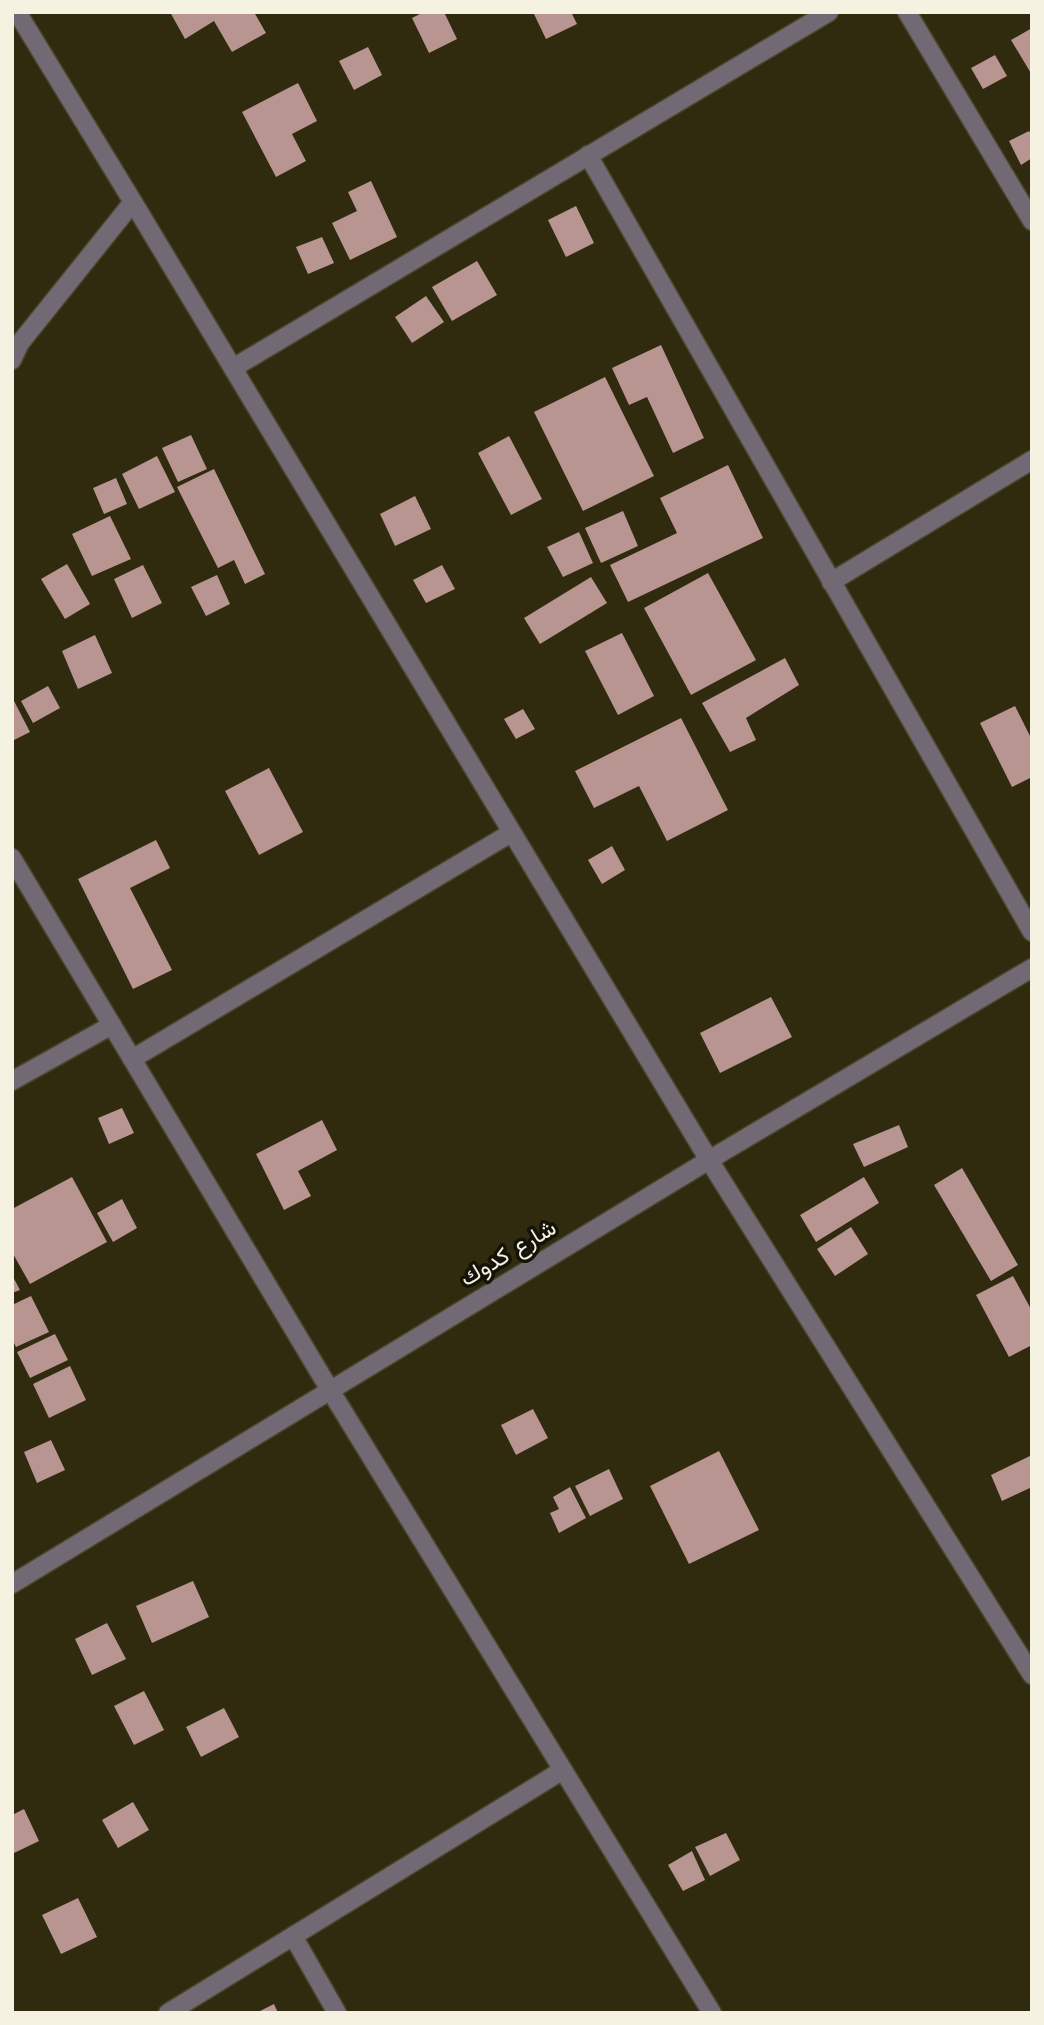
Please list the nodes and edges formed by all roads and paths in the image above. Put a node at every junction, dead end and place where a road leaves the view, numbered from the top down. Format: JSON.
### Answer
{"nodes":[{"id":1,"x":829,"y":12,"type":"edge"},
{"id":2,"x":907,"y":12,"type":"edge"},
{"id":3,"x":17,"y":14,"type":"edge"},
{"id":4,"x":588,"y":155,"type":"junction"},
{"id":5,"x":133,"y":202,"type":"junction"},
{"id":6,"x":1032,"y":221,"type":"edge"},
{"id":7,"x":12,"y":360,"type":"edge"},
{"id":8,"x":233,"y":368,"type":"junction"},
{"id":9,"x":1032,"y":460,"type":"edge"},
{"id":10,"x":831,"y":582,"type":"junction"},
{"id":11,"x":512,"y":833,"type":"junction"},
{"id":12,"x":12,"y":858,"type":"edge"},
{"id":13,"x":1032,"y":932,"type":"edge"},
{"id":14,"x":1032,"y":968,"type":"edge"},
{"id":15,"x":112,"y":1025,"type":"junction"},
{"id":16,"x":132,"y":1059,"type":"junction"},
{"id":17,"x":12,"y":1081,"type":"edge"},
{"id":18,"x":709,"y":1160,"type":"junction"},
{"id":19,"x":331,"y":1390,"type":"junction"},
{"id":20,"x":12,"y":1584,"type":"edge"},
{"id":21,"x":1032,"y":1675,"type":"edge"},
{"id":22,"x":563,"y":1770,"type":"junction"},
{"id":23,"x":293,"y":1936,"type":"junction"},
{"id":24,"x":168,"y":2013,"type":"edge"},
{"id":25,"x":337,"y":2013,"type":"edge"},
{"id":26,"x":712,"y":2013,"type":"edge"}],
"edges":[{"from":1,"to":4,"type":"street"},
{"from":2,"to":6,"type":"street"},
{"from":3,"to":5,"type":"street"},
{"from":4,"to":8,"type":"street"},
{"from":4,"to":10,"type":"street"},
{"from":5,"to":7,"type":"street"},
{"from":5,"to":8,"type":"street"},
{"from":8,"to":11,"type":"street"},
{"from":9,"to":10,"type":"street"},
{"from":10,"to":13,"type":"street"},
{"from":11,"to":16,"type":"street"},
{"from":11,"to":18,"type":"street"},
{"from":12,"to":15,"type":"street"},
{"from":14,"to":18,"type":"street","name":"شارع كدوك"},
{"from":15,"to":16,"type":"street"},
{"from":15,"to":17,"type":"street"},
{"from":16,"to":19,"type":"street"},
{"from":18,"to":19,"type":"street","name":"شارع كدوك"},
{"from":18,"to":21,"type":"street"},
{"from":19,"to":20,"type":"street","name":"شارع كدوك"},
{"from":19,"to":22,"type":"street"},
{"from":22,"to":23,"type":"street"},
{"from":22,"to":26,"type":"street"},
{"from":23,"to":24,"type":"street"},
{"from":23,"to":25,"type":"street"}]}
